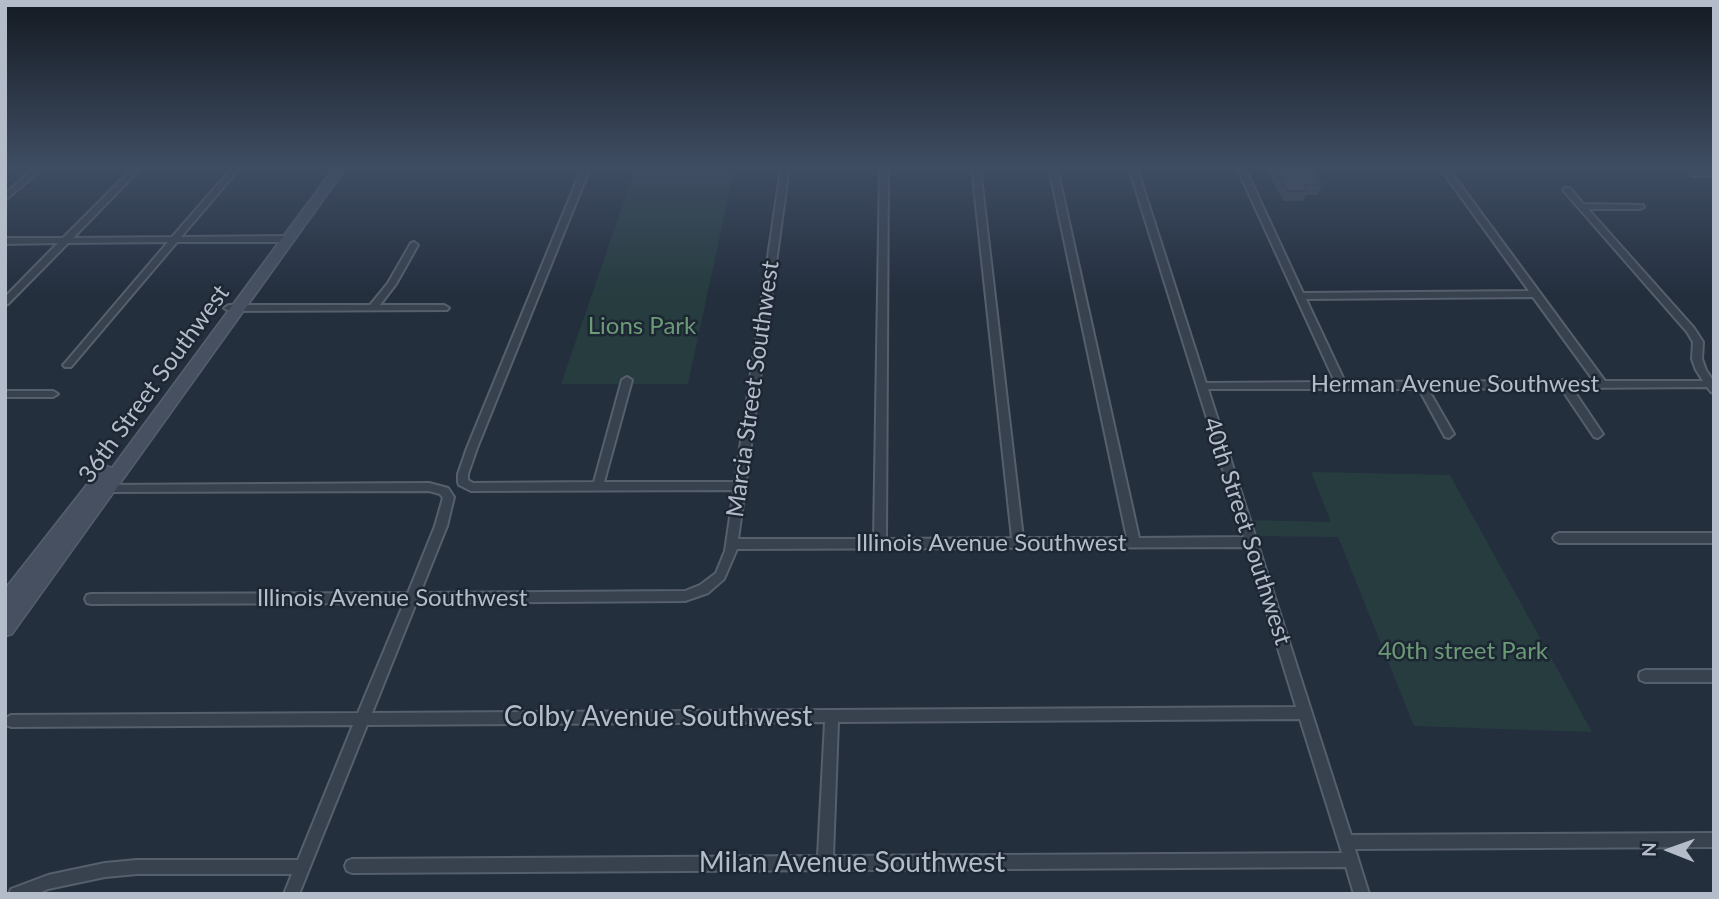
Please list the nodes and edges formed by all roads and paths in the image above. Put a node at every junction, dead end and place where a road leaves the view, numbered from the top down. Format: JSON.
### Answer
{"nodes":[{"id":1,"x":96,"y":210,"type":"edge"},
{"id":2,"x":200,"y":210,"type":"edge"},
{"id":3,"x":303,"y":210,"type":"edge"},
{"id":4,"x":306,"y":210,"type":"edge"},
{"id":5,"x":569,"y":210,"type":"edge"},
{"id":6,"x":779,"y":210,"type":"edge"},
{"id":7,"x":884,"y":210,"type":"edge"},
{"id":8,"x":981,"y":210,"type":"edge"},
{"id":9,"x":1063,"y":210,"type":"edge"},
{"id":10,"x":1146,"y":210,"type":"edge"},
{"id":11,"x":1261,"y":210,"type":"edge"},
{"id":12,"x":1475,"y":210,"type":"edge"},
{"id":13,"x":1585,"y":210,"type":"edge"},
{"id":14,"x":283,"y":239,"type":"junction"},
{"id":15,"x":66,"y":240,"type":"junction"},
{"id":16,"x":174,"y":240,"type":"junction"},
{"id":17,"x":5,"y":241,"type":"edge"},
{"id":18,"x":414,"y":245,"type":"dead end"},
{"id":19,"x":1536,"y":294,"type":"junction"},
{"id":20,"x":1301,"y":296,"type":"junction"},
{"id":21,"x":5,"y":302,"type":"edge"},
{"id":22,"x":235,"y":307,"type":"junction"},
{"id":23,"x":373,"y":308,"type":"junction"},
{"id":24,"x":444,"y":308,"type":"dead end"},
{"id":25,"x":68,"y":365,"type":"dead end"},
{"id":26,"x":626,"y":380,"type":"dead end"},
{"id":27,"x":1563,"y":383,"type":"junction"},
{"id":28,"x":1601,"y":383,"type":"junction"},
{"id":29,"x":1421,"y":384,"type":"junction"},
{"id":30,"x":1341,"y":385,"type":"junction"},
{"id":31,"x":1201,"y":386,"type":"junction"},
{"id":32,"x":1711,"y":387,"type":"edge"},
{"id":33,"x":5,"y":394,"type":"edge"},
{"id":34,"x":53,"y":394,"type":"dead end"},
{"id":35,"x":1449,"y":434,"type":"dead end"},
{"id":36,"x":1598,"y":434,"type":"dead end"},
{"id":37,"x":598,"y":486,"type":"junction"},
{"id":38,"x":740,"y":486,"type":"junction"},
{"id":39,"x":107,"y":488,"type":"junction"},
{"id":40,"x":1559,"y":538,"type":"dead end"},
{"id":41,"x":1714,"y":538,"type":"edge"},
{"id":42,"x":1134,"y":542,"type":"junction"},
{"id":43,"x":1251,"y":542,"type":"junction"},
{"id":44,"x":1018,"y":543,"type":"junction"},
{"id":45,"x":731,"y":544,"type":"junction"},
{"id":46,"x":880,"y":544,"type":"junction"},
{"id":47,"x":693,"y":593,"type":"joint"},
{"id":48,"x":413,"y":597,"type":"junction"},
{"id":49,"x":91,"y":600,"type":"dead end"},
{"id":50,"x":5,"y":603,"type":"edge"},
{"id":51,"x":5,"y":628,"type":"edge"},
{"id":52,"x":1645,"y":676,"type":"dead end"},
{"id":53,"x":1714,"y":676,"type":"edge"},
{"id":54,"x":1305,"y":713,"type":"junction"},
{"id":55,"x":832,"y":716,"type":"junction"},
{"id":56,"x":361,"y":719,"type":"junction"},
{"id":57,"x":11,"y":721,"type":"dead end"},
{"id":58,"x":1714,"y":840,"type":"edge"},
{"id":59,"x":1346,"y":842,"type":"junction"},
{"id":60,"x":1352,"y":860,"type":"junction"},
{"id":61,"x":825,"y":863,"type":"junction"},
{"id":62,"x":352,"y":866,"type":"dead end"},
{"id":63,"x":302,"y":867,"type":"junction"},
{"id":64,"x":16,"y":894,"type":"edge"},
{"id":65,"x":291,"y":894,"type":"edge"},
{"id":66,"x":1362,"y":894,"type":"edge"}],
"edges":[{"from":1,"to":15,"type":"street"},
{"from":2,"to":16,"type":"street"},
{"from":3,"to":14,"type":"street","name":"36th Street Southwest"},
{"from":4,"to":14,"type":"street","name":"36th Street Southwest"},
{"from":5,"to":37,"type":"street"},
{"from":6,"to":38,"type":"street","name":"Marcia Street Southwest"},
{"from":7,"to":46,"type":"street"},
{"from":8,"to":44,"type":"street"},
{"from":9,"to":42,"type":"street"},
{"from":10,"to":31,"type":"street","name":"40th Street Southwest"},
{"from":11,"to":20,"type":"street"},
{"from":12,"to":19,"type":"street"},
{"from":13,"to":32,"type":"street"},
{"from":14,"to":16,"type":"street"},
{"from":14,"to":22,"type":"street","name":"36th Street Southwest"},
{"from":15,"to":16,"type":"street"},
{"from":15,"to":17,"type":"street"},
{"from":15,"to":21,"type":"street"},
{"from":16,"to":25,"type":"street"},
{"from":18,"to":23,"type":"street"},
{"from":19,"to":20,"type":"street"},
{"from":19,"to":28,"type":"street"},
{"from":20,"to":30,"type":"street"},
{"from":22,"to":23,"type":"street"},
{"from":22,"to":39,"type":"street","name":"36th Street Southwest"},
{"from":22,"to":50,"type":"street","name":"36th Street Southwest"},
{"from":23,"to":24,"type":"street"},
{"from":26,"to":37,"type":"street"},
{"from":27,"to":28,"type":"street","name":"Herman Avenue Southwest"},
{"from":27,"to":29,"type":"street","name":"Herman Avenue Southwest"},
{"from":27,"to":36,"type":"street"},
{"from":28,"to":32,"type":"street","name":"Herman Avenue Southwest"},
{"from":29,"to":30,"type":"street","name":"Herman Avenue Southwest"},
{"from":29,"to":35,"type":"street"},
{"from":30,"to":31,"type":"street","name":"Herman Avenue Southwest"},
{"from":31,"to":43,"type":"street","name":"40th Street Southwest"},
{"from":33,"to":34,"type":"street"},
{"from":37,"to":38,"type":"street"},
{"from":38,"to":45,"type":"street","name":"Marcia Street Southwest"},
{"from":39,"to":48,"type":"street"},
{"from":39,"to":51,"type":"street","name":"36th Street Southwest"},
{"from":40,"to":41,"type":"street"},
{"from":42,"to":43,"type":"street","name":"Illinois Avenue Southwest"},
{"from":42,"to":44,"type":"street","name":"Illinois Avenue Southwest"},
{"from":43,"to":54,"type":"street","name":"40th Street Southwest"},
{"from":44,"to":46,"type":"street","name":"Illinois Avenue Southwest"},
{"from":45,"to":46,"type":"street","name":"Illinois Avenue Southwest"},
{"from":45,"to":47,"type":"street","name":"Marcia Street Southwest"},
{"from":47,"to":48,"type":"street","name":"Illinois Avenue Southwest"},
{"from":48,"to":49,"type":"street","name":"Illinois Avenue Southwest"},
{"from":48,"to":56,"type":"street"},
{"from":52,"to":53,"type":"street"},
{"from":54,"to":55,"type":"street","name":"Colby Avenue Southwest"},
{"from":54,"to":59,"type":"street","name":"40th Street Southwest"},
{"from":55,"to":56,"type":"street","name":"Colby Avenue Southwest"},
{"from":55,"to":61,"type":"street"},
{"from":56,"to":57,"type":"street","name":"Colby Avenue Southwest"},
{"from":56,"to":63,"type":"street"},
{"from":58,"to":59,"type":"street"},
{"from":59,"to":60,"type":"street","name":"40th Street Southwest"},
{"from":60,"to":61,"type":"street","name":"Milan Avenue Southwest"},
{"from":60,"to":66,"type":"street","name":"40th Street Southwest"},
{"from":61,"to":62,"type":"street","name":"Milan Avenue Southwest"},
{"from":63,"to":64,"type":"street"},
{"from":63,"to":65,"type":"street"}]}
